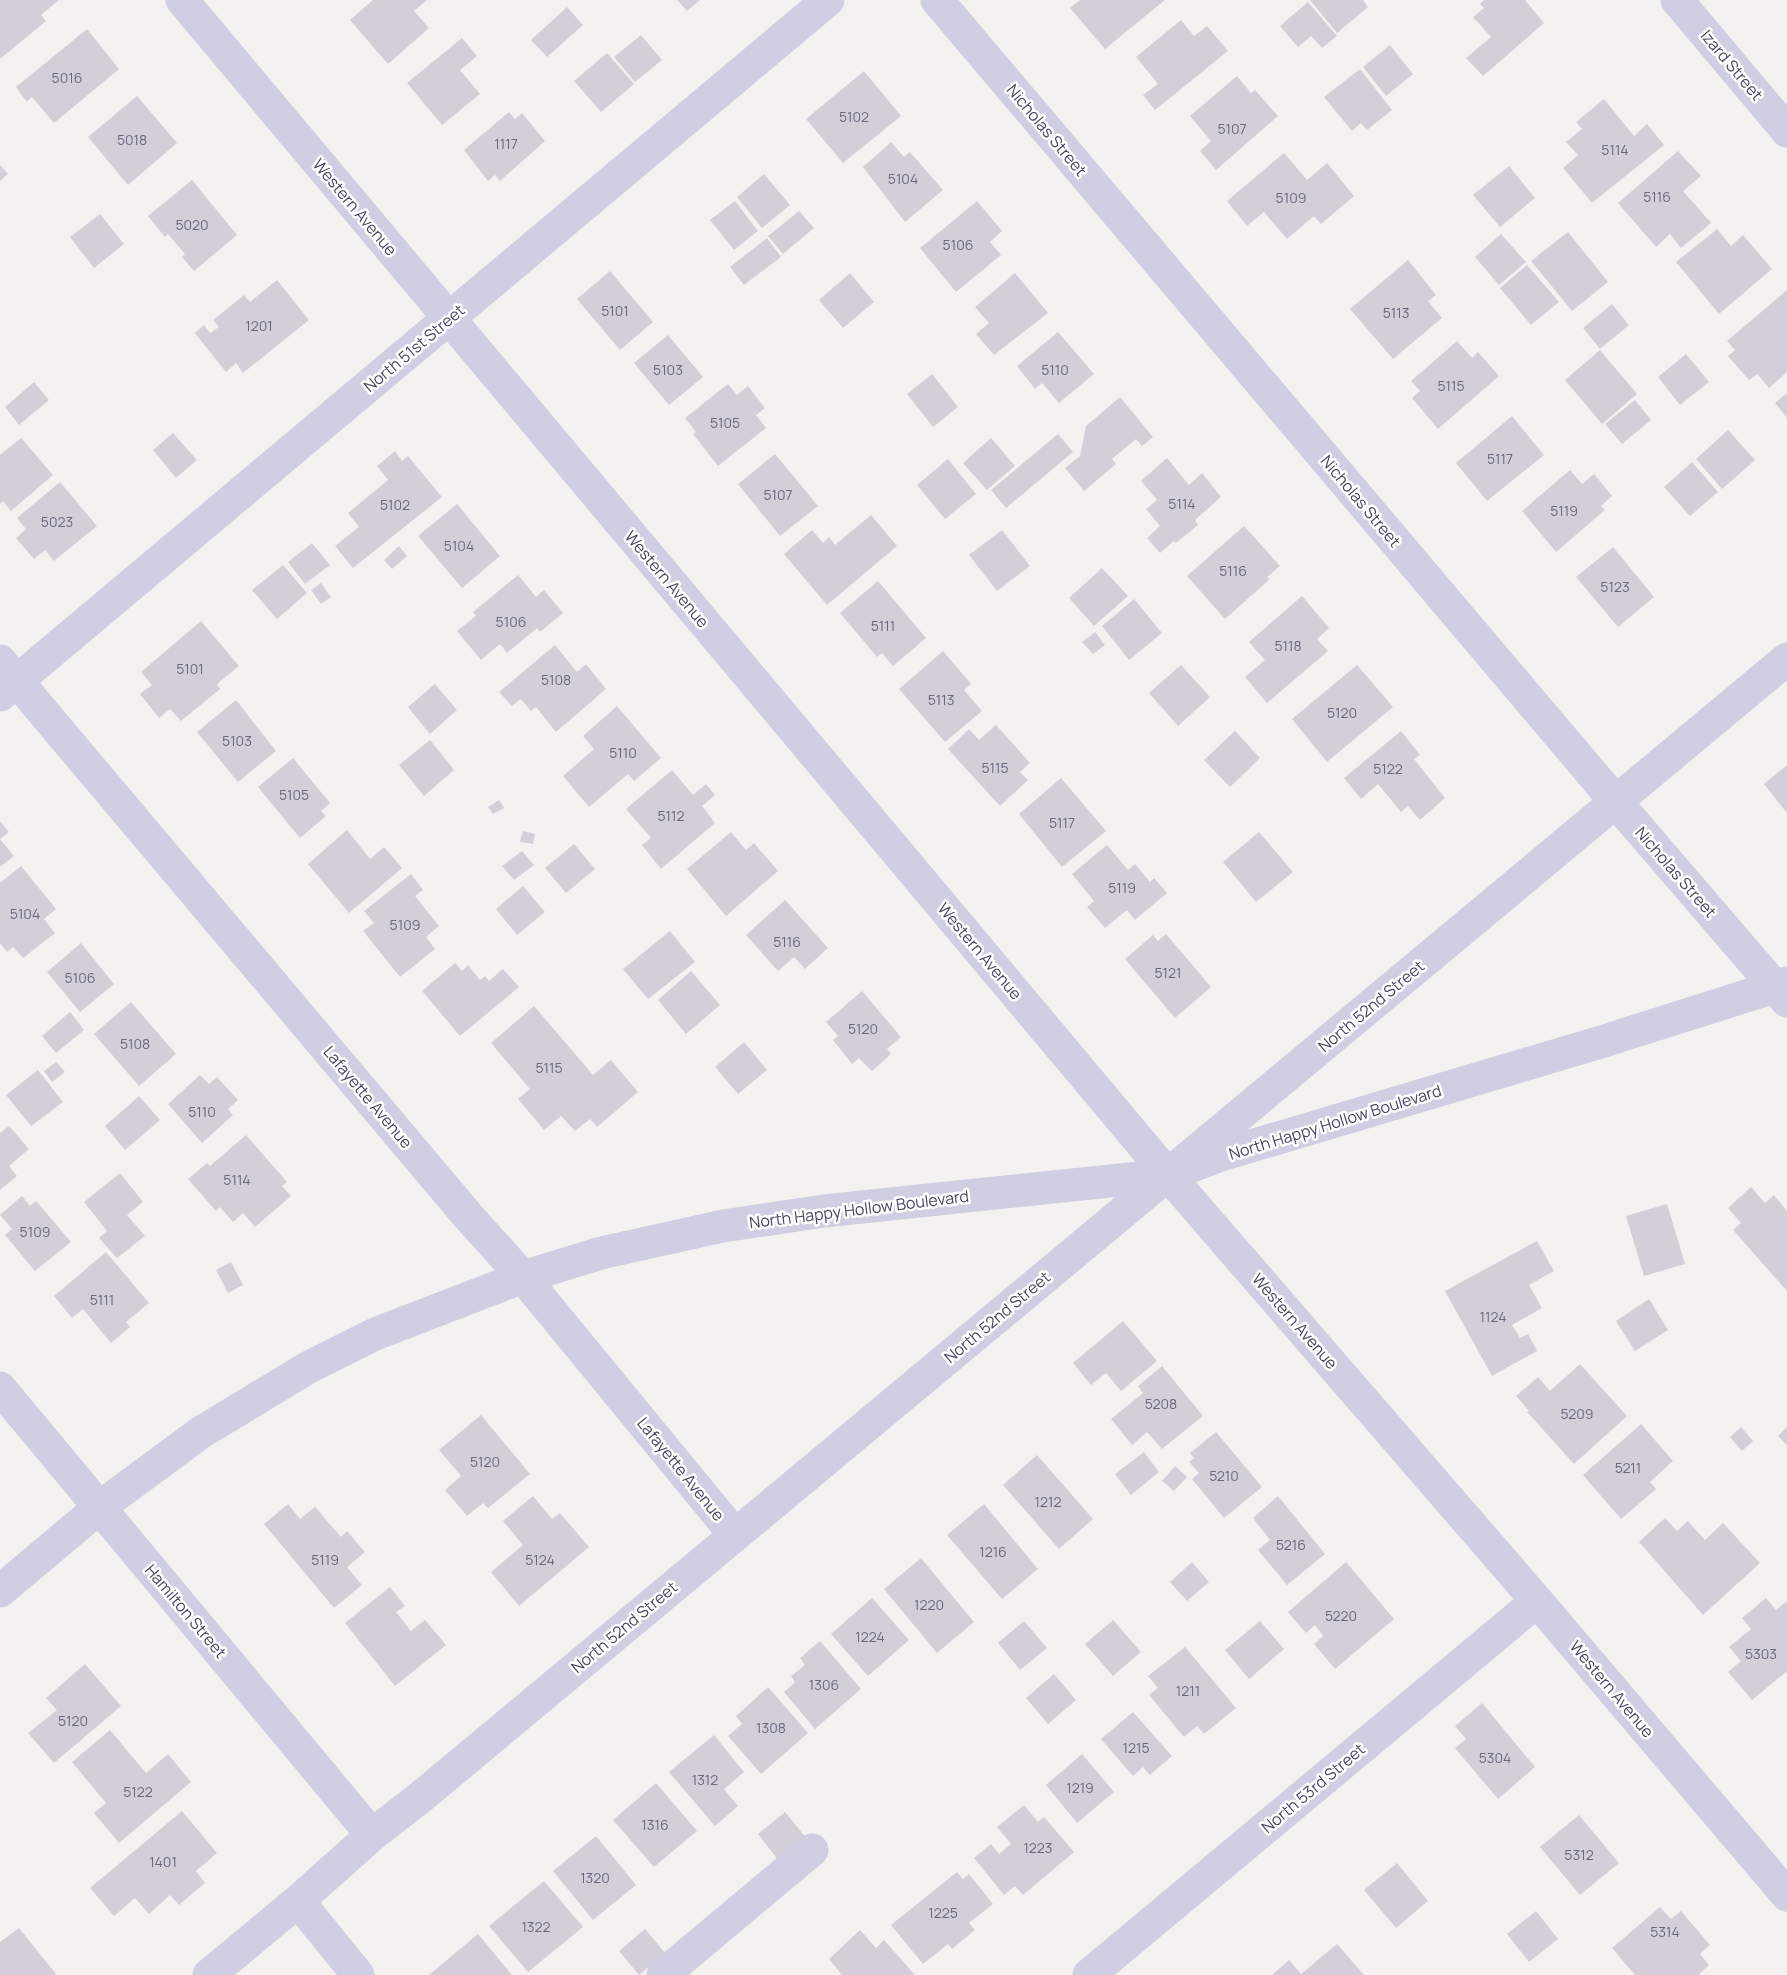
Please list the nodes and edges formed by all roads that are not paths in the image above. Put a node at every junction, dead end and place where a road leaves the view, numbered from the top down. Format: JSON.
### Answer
{"nodes":[{"id":1,"x":182,"y":0,"type":"edge"},
{"id":2,"x":828,"y":0,"type":"edge"},
{"id":3,"x":937,"y":0,"type":"edge"},
{"id":4,"x":1677,"y":0,"type":"edge"},
{"id":5,"x":1787,"y":131,"type":"edge"},
{"id":6,"x":449,"y":319,"type":"junction"},
{"id":7,"x":1787,"y":659,"type":"edge"},
{"id":8,"x":6,"y":679,"type":"edge"},
{"id":9,"x":1616,"y":802,"type":"junction"},
{"id":10,"x":1783,"y":991,"type":"edge"},
{"id":11,"x":1168,"y":1175,"type":"junction"},
{"id":12,"x":523,"y":1277,"type":"junction"},
{"id":13,"x":0,"y":1388,"type":"edge"},
{"id":14,"x":100,"y":1508,"type":"junction"},
{"id":15,"x":735,"y":1535,"type":"junction"},
{"id":16,"x":0,"y":1591,"type":"edge"},
{"id":17,"x":1537,"y":1601,"type":"junction"},
{"id":18,"x":372,"y":1835,"type":"junction"},
{"id":19,"x":812,"y":1850,"type":"dead end"},
{"id":20,"x":1787,"y":1895,"type":"edge"},
{"id":21,"x":298,"y":1901,"type":"junction"},
{"id":22,"x":209,"y":1975,"type":"edge"},
{"id":23,"x":358,"y":1975,"type":"edge"},
{"id":24,"x":663,"y":1975,"type":"edge"},
{"id":25,"x":1089,"y":1975,"type":"edge"}],
"edges":[{"from":1,"to":6,"type":"street","name":"Western Avenue"},
{"from":2,"to":6,"type":"street","name":"North 51st Street"},
{"from":3,"to":9,"type":"street","name":"Nicholas Street"},
{"from":4,"to":5,"type":"street","name":"Izard Street"},
{"from":6,"to":8,"type":"street","name":"North 51st Street"},
{"from":6,"to":11,"type":"street","name":"Western Avenue"},
{"from":7,"to":9,"type":"street","name":"North 52nd Street"},
{"from":8,"to":12,"type":"street","name":"Lafayette Avenue"},
{"from":9,"to":10,"type":"street","name":"Nicholas Street"},
{"from":9,"to":11,"type":"street","name":"North 52nd Street"},
{"from":10,"to":11,"type":"street","name":"North Happy Hollow Boulevard"},
{"from":11,"to":12,"type":"street","name":"North Happy Hollow Boulevard"},
{"from":11,"to":15,"type":"street","name":"North 52nd Street"},
{"from":11,"to":17,"type":"street","name":"Western Avenue"},
{"from":12,"to":14,"type":"street","name":"North Happy Hollow Boulevard"},
{"from":12,"to":15,"type":"street","name":"Lafayette Avenue"},
{"from":13,"to":14,"type":"street","name":"Hamilton Street"},
{"from":14,"to":16,"type":"street","name":"North Happy Hollow Boulevard"},
{"from":14,"to":18,"type":"street","name":"Hamilton Street"},
{"from":15,"to":18,"type":"street","name":"North 52nd Street"},
{"from":17,"to":20,"type":"street","name":"Western Avenue"},
{"from":17,"to":25,"type":"street","name":"North 53rd Street"},
{"from":18,"to":21,"type":"street","name":"North 52nd Street"},
{"from":19,"to":24,"type":"street"},
{"from":21,"to":22,"type":"street","name":"North 52nd Street"},
{"from":21,"to":23,"type":"street"}]}
